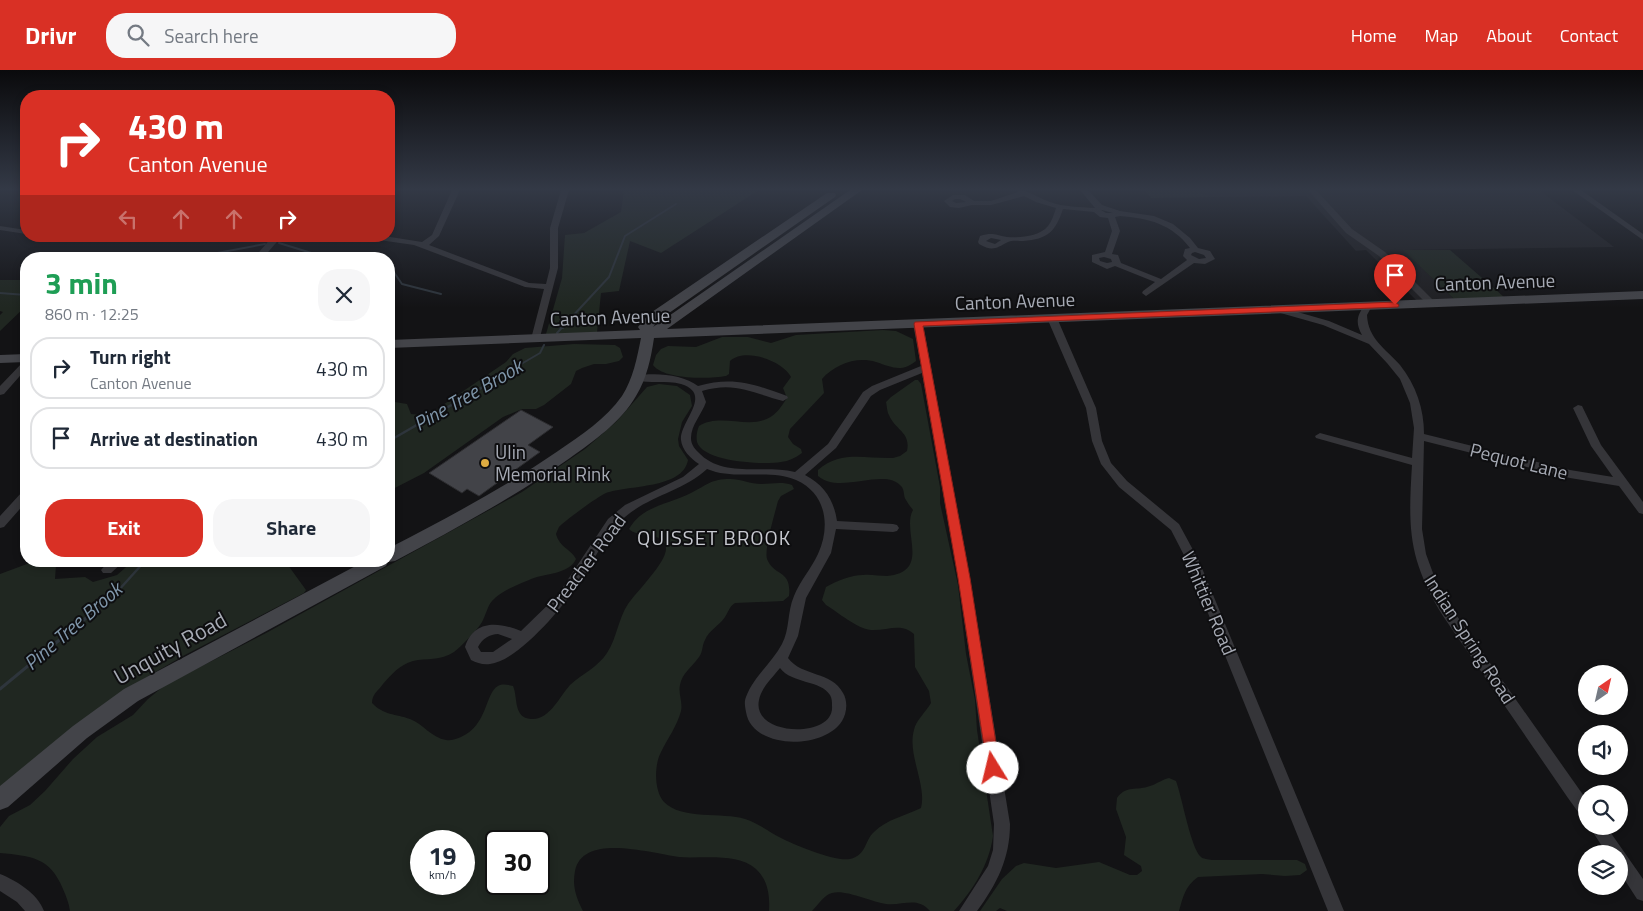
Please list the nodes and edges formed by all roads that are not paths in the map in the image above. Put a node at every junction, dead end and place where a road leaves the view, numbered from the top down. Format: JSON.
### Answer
{"nodes":[{"id":1,"x":438,"y":229,"type":"edge"},
{"id":2,"x":554,"y":229,"type":"edge"},
{"id":3,"x":781,"y":229,"type":"edge"},
{"id":4,"x":801,"y":229,"type":"edge"},
{"id":5,"x":1048,"y":229,"type":"edge"},
{"id":6,"x":1116,"y":229,"type":"edge"},
{"id":7,"x":1177,"y":229,"type":"edge"},
{"id":8,"x":1347,"y":229,"type":"edge"},
{"id":9,"x":1631,"y":229,"type":"edge"},
{"id":10,"x":1643,"y":238,"type":"edge"},
{"id":11,"x":1006,"y":239,"type":"dead end"},
{"id":12,"x":395,"y":241,"type":"edge"},
{"id":13,"x":273,"y":242,"type":"edge"},
{"id":14,"x":424,"y":245,"type":"junction"},
{"id":15,"x":1195,"y":250,"type":"junction"},
{"id":16,"x":263,"y":252,"type":"edge"},
{"id":17,"x":1108,"y":254,"type":"junction"},
{"id":18,"x":1192,"y":260,"type":"junction"},
{"id":19,"x":1117,"y":264,"type":"junction"},
{"id":20,"x":1162,"y":282,"type":"junction"},
{"id":21,"x":549,"y":287,"type":"junction"},
{"id":22,"x":1146,"y":293,"type":"dead end"},
{"id":23,"x":1643,"y":295,"type":"edge"},
{"id":24,"x":1430,"y":303,"type":"junction"},
{"id":25,"x":1368,"y":306,"type":"junction"},
{"id":26,"x":1280,"y":310,"type":"junction"},
{"id":27,"x":658,"y":313,"type":"junction"},
{"id":28,"x":677,"y":317,"type":"junction"},
{"id":29,"x":1052,"y":318,"type":"junction"},
{"id":30,"x":918,"y":324,"type":"junction"},
{"id":31,"x":686,"y":333,"type":"junction"},
{"id":32,"x":648,"y":335,"type":"junction"},
{"id":33,"x":536,"y":339,"type":"junction"},
{"id":34,"x":1371,"y":342,"type":"junction"},
{"id":35,"x":395,"y":344,"type":"edge"},
{"id":36,"x":20,"y":358,"type":"edge"},
{"id":37,"x":0,"y":360,"type":"edge"},
{"id":38,"x":927,"y":367,"type":"junction"},
{"id":39,"x":20,"y":370,"type":"edge"},
{"id":40,"x":638,"y":378,"type":"junction"},
{"id":41,"x":697,"y":389,"type":"junction"},
{"id":42,"x":0,"y":392,"type":"edge"},
{"id":43,"x":783,"y":398,"type":"dead end"},
{"id":44,"x":1578,"y":408,"type":"dead end"},
{"id":45,"x":1320,"y":436,"type":"dead end"},
{"id":46,"x":1418,"y":436,"type":"junction"},
{"id":47,"x":1418,"y":463,"type":"junction"},
{"id":48,"x":706,"y":464,"type":"junction"},
{"id":49,"x":796,"y":476,"type":"junction"},
{"id":50,"x":1621,"y":482,"type":"junction"},
{"id":51,"x":20,"y":502,"type":"edge"},
{"id":52,"x":1643,"y":510,"type":"edge"},
{"id":53,"x":1,"y":523,"type":"edge"},
{"id":54,"x":831,"y":525,"type":"junction"},
{"id":55,"x":893,"y":528,"type":"dead end"},
{"id":56,"x":395,"y":553,"type":"edge"},
{"id":57,"x":111,"y":567,"type":"edge"},
{"id":58,"x":369,"y":567,"type":"edge"},
{"id":59,"x":107,"y":570,"type":"dead end"},
{"id":60,"x":521,"y":637,"type":"dead end"},
{"id":61,"x":780,"y":658,"type":"junction"},
{"id":62,"x":1578,"y":799,"type":"edge"},
{"id":63,"x":0,"y":800,"type":"edge"},
{"id":64,"x":1628,"y":871,"type":"edge"},
{"id":65,"x":0,"y":882,"type":"edge"},
{"id":66,"x":1643,"y":893,"type":"edge"},
{"id":67,"x":36,"y":911,"type":"edge"},
{"id":68,"x":967,"y":911,"type":"edge"},
{"id":69,"x":1336,"y":911,"type":"edge"}],
"edges":[{"from":1,"to":14,"type":"street"},
{"from":2,"to":21,"type":"street"},
{"from":3,"to":27,"type":"main road"},
{"from":4,"to":28,"type":"main road"},
{"from":5,"to":11,"type":"street"},
{"from":6,"to":17,"type":"street"},
{"from":7,"to":15,"type":"street"},
{"from":8,"to":24,"type":"street"},
{"from":9,"to":10,"type":"street"},
{"from":12,"to":14,"type":"street"},
{"from":13,"to":16,"type":"street"},
{"from":14,"to":21,"type":"street"},
{"from":15,"to":18,"type":"street"},
{"from":15,"to":18,"type":"street"},
{"from":17,"to":19,"type":"street"},
{"from":17,"to":19,"type":"street"},
{"from":18,"to":20,"type":"street"},
{"from":19,"to":20,"type":"street"},
{"from":20,"to":22,"type":"street"},
{"from":21,"to":33,"type":"street"},
{"from":23,"to":24,"type":"main road","name":"Canton Avenue"},
{"from":24,"to":25,"type":"main road","name":"Canton Avenue"},
{"from":25,"to":26,"type":"main road","name":"Canton Avenue"},
{"from":25,"to":34,"type":"street","name":"Indian Spring Road"},
{"from":26,"to":29,"type":"main road","name":"Canton Avenue"},
{"from":26,"to":34,"type":"street","name":"Indian Spring Road"},
{"from":27,"to":28,"type":"main road"},
{"from":27,"to":32,"type":"main road"},
{"from":28,"to":31,"type":"main road"},
{"from":28,"to":32,"type":"main road"},
{"from":29,"to":30,"type":"main road","name":"Canton Avenue"},
{"from":29,"to":69,"type":"street","name":"Whittier Road"},
{"from":30,"to":31,"type":"main road","name":"Canton Avenue"},
{"from":30,"to":38,"type":"street"},
{"from":31,"to":32,"type":"main road","name":"Canton Avenue"},
{"from":32,"to":33,"type":"main road","name":"Canton Avenue"},
{"from":32,"to":40,"type":"main road"},
{"from":33,"to":35,"type":"main road","name":"Canton Avenue"},
{"from":34,"to":46,"type":"street","name":"Indian Spring Road"},
{"from":36,"to":37,"type":"main road"},
{"from":38,"to":49,"type":"street"},
{"from":38,"to":68,"type":"street"},
{"from":39,"to":42,"type":"street"},
{"from":40,"to":41,"type":"street"},
{"from":40,"to":56,"type":"main road"},
{"from":41,"to":43,"type":"street"},
{"from":41,"to":48,"type":"street"},
{"from":44,"to":50,"type":"street"},
{"from":45,"to":47,"type":"street"},
{"from":46,"to":47,"type":"street","name":"Indian Spring Road"},
{"from":46,"to":50,"type":"street","name":"Pequot Lane"},
{"from":47,"to":62,"type":"street","name":"Indian Spring Road"},
{"from":48,"to":49,"type":"street"},
{"from":48,"to":60,"type":"street","name":"Preacher Road"},
{"from":49,"to":54,"type":"street"},
{"from":50,"to":52,"type":"street"},
{"from":51,"to":53,"type":"street"},
{"from":54,"to":55,"type":"street"},
{"from":54,"to":61,"type":"street"},
{"from":57,"to":59,"type":"street"},
{"from":58,"to":63,"type":"main road","name":"Unquity Road"},
{"from":61,"to":61,"type":"street"},
{"from":64,"to":66,"type":"street"},
{"from":65,"to":67,"type":"street"}]}
